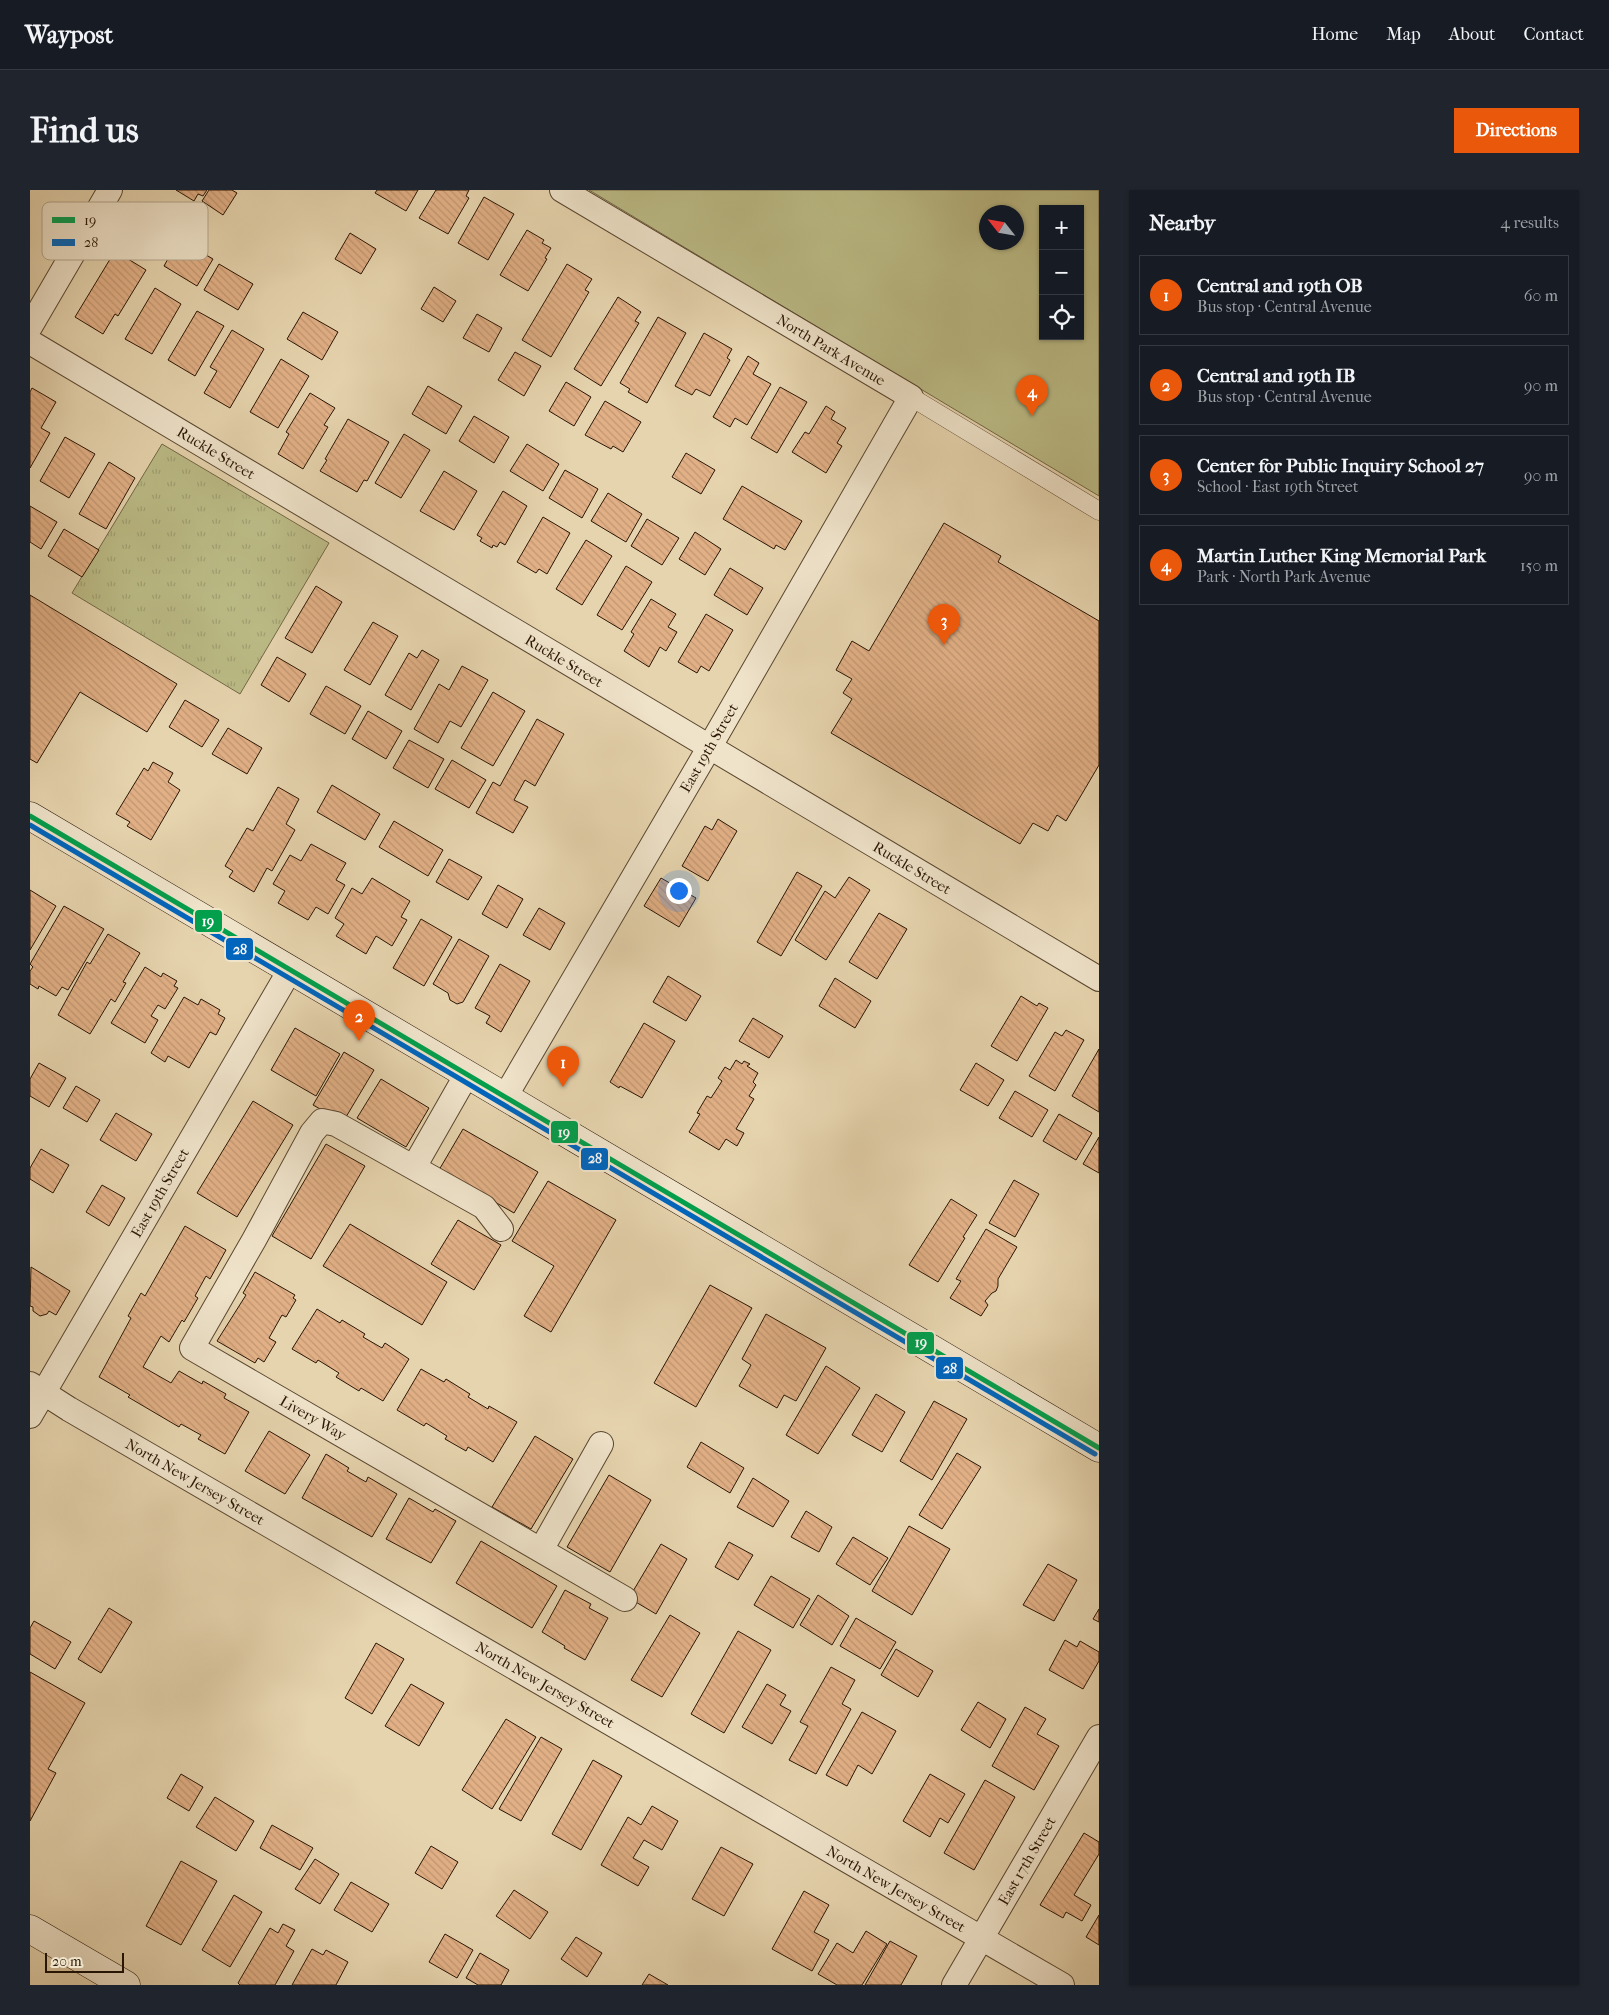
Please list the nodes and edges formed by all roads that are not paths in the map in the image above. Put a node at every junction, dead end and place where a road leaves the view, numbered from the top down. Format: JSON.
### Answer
{"nodes":[{"id":1,"x":110,"y":190,"type":"edge"},
{"id":2,"x":562,"y":190,"type":"edge"},
{"id":3,"x":103,"y":202,"type":"edge"},
{"id":4,"x":69,"y":260,"type":"edge"},
{"id":5,"x":30,"y":327,"type":"edge"},
{"id":6,"x":30,"y":342,"type":"edge"},
{"id":7,"x":911,"y":397,"type":"junction"},
{"id":8,"x":1099,"y":511,"type":"edge"},
{"id":9,"x":709,"y":748,"type":"junction"},
{"id":10,"x":30,"y":816,"type":"edge"},
{"id":11,"x":290,"y":970,"type":"junction"},
{"id":12,"x":1099,"y":979,"type":"edge"},
{"id":13,"x":467,"y":1074,"type":"junction"},
{"id":14,"x":505,"y":1097,"type":"junction"},
{"id":15,"x":414,"y":1167,"type":"junction"},
{"id":16,"x":501,"y":1229,"type":"dead end"},
{"id":17,"x":36,"y":1389,"type":"edge"},
{"id":18,"x":30,"y":1416,"type":"edge"},
{"id":19,"x":601,"y":1444,"type":"dead end"},
{"id":20,"x":1099,"y":1448,"type":"edge"},
{"id":21,"x":541,"y":1550,"type":"junction"},
{"id":22,"x":625,"y":1599,"type":"dead end"},
{"id":23,"x":1099,"y":1737,"type":"edge"},
{"id":24,"x":30,"y":1929,"type":"edge"},
{"id":25,"x":982,"y":1938,"type":"junction"},
{"id":26,"x":126,"y":1985,"type":"edge"},
{"id":27,"x":954,"y":1985,"type":"edge"},
{"id":28,"x":1062,"y":1985,"type":"edge"}],
"edges":[{"from":1,"to":3,"type":"street"},
{"from":2,"to":7,"type":"street","name":"North Park Avenue"},
{"from":4,"to":5,"type":"street"},
{"from":6,"to":9,"type":"street","name":"Ruckle Street"},
{"from":7,"to":8,"type":"street","name":"North Park Avenue"},
{"from":7,"to":9,"type":"street","name":"East 19th Street"},
{"from":9,"to":12,"type":"street","name":"Ruckle Street"},
{"from":9,"to":14,"type":"street","name":"East 19th Street"},
{"from":10,"to":11,"type":"main road"},
{"from":11,"to":13,"type":"main road"},
{"from":11,"to":17,"type":"street","name":"East 19th Street"},
{"from":13,"to":14,"type":"main road"},
{"from":13,"to":15,"type":"street"},
{"from":14,"to":20,"type":"main road"},
{"from":15,"to":16,"type":"street"},
{"from":15,"to":21,"type":"street","name":"Livery Way"},
{"from":17,"to":18,"type":"street","name":"East 19th Street"},
{"from":17,"to":25,"type":"street","name":"North New Jersey Street"},
{"from":19,"to":21,"type":"street"},
{"from":21,"to":22,"type":"street","name":"Livery Way"},
{"from":23,"to":25,"type":"street","name":"East 17th Street"},
{"from":24,"to":26,"type":"main road"},
{"from":25,"to":27,"type":"street","name":"East 17th Street"},
{"from":25,"to":28,"type":"street","name":"North New Jersey Street"}]}
